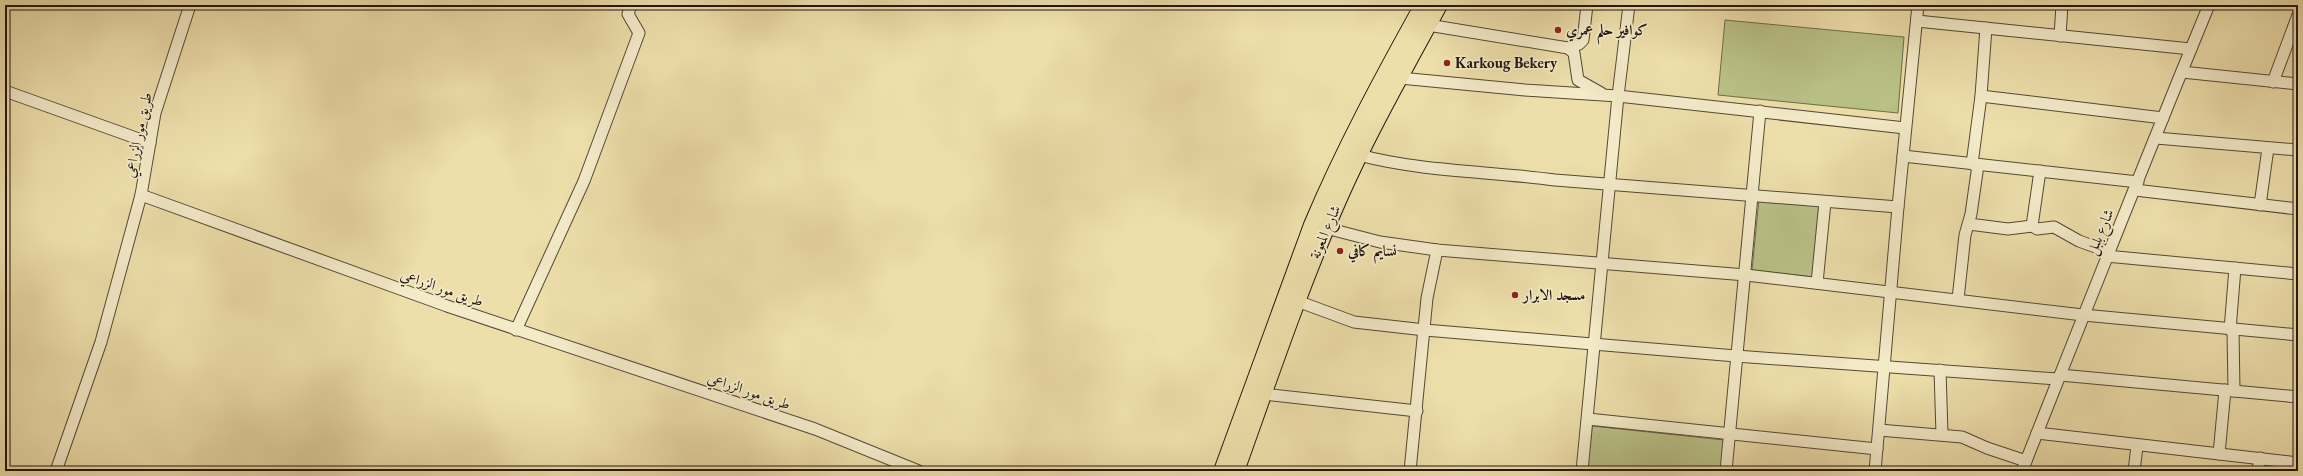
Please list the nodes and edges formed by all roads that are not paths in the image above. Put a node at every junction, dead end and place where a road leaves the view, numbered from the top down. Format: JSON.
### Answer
{"nodes":[{"id":1,"x":190,"y":5,"type":"edge"},
{"id":2,"x":631,"y":5,"type":"edge"},
{"id":3,"x":1423,"y":5,"type":"edge"},
{"id":4,"x":1439,"y":5,"type":"edge"},
{"id":5,"x":1587,"y":5,"type":"edge"},
{"id":6,"x":1629,"y":5,"type":"edge"},
{"id":7,"x":1918,"y":5,"type":"edge"},
{"id":8,"x":2062,"y":5,"type":"edge"},
{"id":9,"x":2209,"y":5,"type":"edge"},
{"id":10,"x":2298,"y":15,"type":"edge"},
{"id":11,"x":1917,"y":22,"type":"junction"},
{"id":12,"x":1428,"y":25,"type":"junction"},
{"id":13,"x":1986,"y":28,"type":"junction"},
{"id":14,"x":2060,"y":36,"type":"junction"},
{"id":15,"x":1568,"y":48,"type":"junction"},
{"id":16,"x":2191,"y":49,"type":"junction"},
{"id":17,"x":2182,"y":72,"type":"junction"},
{"id":18,"x":1400,"y":78,"type":"junction"},
{"id":19,"x":2273,"y":82,"type":"junction"},
{"id":20,"x":2298,"y":84,"type":"edge"},
{"id":21,"x":5,"y":91,"type":"edge"},
{"id":22,"x":1604,"y":94,"type":"junction"},
{"id":23,"x":1618,"y":96,"type":"junction"},
{"id":24,"x":1981,"y":96,"type":"junction"},
{"id":25,"x":1760,"y":111,"type":"junction"},
{"id":26,"x":2163,"y":118,"type":"junction"},
{"id":27,"x":1906,"y":128,"type":"junction"},
{"id":28,"x":2156,"y":138,"type":"junction"},
{"id":29,"x":150,"y":143,"type":"junction"},
{"id":30,"x":2268,"y":148,"type":"junction"},
{"id":31,"x":2298,"y":150,"type":"edge"},
{"id":32,"x":1360,"y":154,"type":"junction"},
{"id":33,"x":1903,"y":156,"type":"junction"},
{"id":34,"x":1975,"y":164,"type":"junction"},
{"id":35,"x":2040,"y":171,"type":"junction"},
{"id":36,"x":1609,"y":183,"type":"junction"},
{"id":37,"x":2136,"y":186,"type":"junction"},
{"id":38,"x":141,"y":195,"type":"junction"},
{"id":39,"x":1753,"y":195,"type":"junction"},
{"id":40,"x":1826,"y":202,"type":"junction"},
{"id":41,"x":2260,"y":205,"type":"junction"},
{"id":42,"x":1898,"y":207,"type":"junction"},
{"id":43,"x":2298,"y":209,"type":"edge"},
{"id":44,"x":1969,"y":224,"type":"junction"},
{"id":45,"x":2032,"y":226,"type":"junction"},
{"id":46,"x":1326,"y":228,"type":"junction"},
{"id":47,"x":1436,"y":250,"type":"junction"},
{"id":48,"x":2106,"y":256,"type":"junction"},
{"id":49,"x":1602,"y":262,"type":"junction"},
{"id":50,"x":2235,"y":268,"type":"junction"},
{"id":51,"x":2298,"y":274,"type":"edge"},
{"id":52,"x":1746,"y":276,"type":"junction"},
{"id":53,"x":1817,"y":283,"type":"junction"},
{"id":54,"x":1891,"y":292,"type":"junction"},
{"id":55,"x":1958,"y":299,"type":"junction"},
{"id":56,"x":1297,"y":301,"type":"junction"},
{"id":57,"x":2083,"y":315,"type":"junction"},
{"id":58,"x":516,"y":330,"type":"junction"},
{"id":59,"x":1425,"y":330,"type":"junction"},
{"id":60,"x":2232,"y":330,"type":"junction"},
{"id":61,"x":2298,"y":335,"type":"edge"},
{"id":62,"x":1595,"y":345,"type":"junction"},
{"id":63,"x":1736,"y":356,"type":"junction"},
{"id":64,"x":1884,"y":365,"type":"junction"},
{"id":65,"x":1940,"y":370,"type":"junction"},
{"id":66,"x":2059,"y":377,"type":"junction"},
{"id":67,"x":2230,"y":391,"type":"junction"},
{"id":68,"x":1264,"y":394,"type":"junction"},
{"id":69,"x":2298,"y":397,"type":"edge"},
{"id":70,"x":1417,"y":411,"type":"junction"},
{"id":71,"x":1588,"y":419,"type":"junction"},
{"id":72,"x":1879,"y":430,"type":"junction"},
{"id":73,"x":2036,"y":433,"type":"junction"},
{"id":74,"x":1942,"y":434,"type":"junction"},
{"id":75,"x":1730,"y":435,"type":"junction"},
{"id":76,"x":2137,"y":446,"type":"junction"},
{"id":77,"x":1877,"y":449,"type":"junction"},
{"id":78,"x":2219,"y":454,"type":"junction"},
{"id":79,"x":2260,"y":458,"type":"junction"},
{"id":80,"x":2298,"y":462,"type":"edge"},
{"id":81,"x":2024,"y":466,"type":"edge"},
{"id":82,"x":56,"y":471,"type":"edge"},
{"id":83,"x":919,"y":471,"type":"edge"},
{"id":84,"x":1222,"y":471,"type":"edge"},
{"id":85,"x":1236,"y":471,"type":"edge"},
{"id":86,"x":1410,"y":471,"type":"edge"},
{"id":87,"x":1582,"y":471,"type":"edge"},
{"id":88,"x":1726,"y":471,"type":"edge"},
{"id":89,"x":1875,"y":471,"type":"edge"},
{"id":90,"x":2134,"y":471,"type":"edge"},
{"id":91,"x":2258,"y":471,"type":"edge"}],
"edges":[{"from":1,"to":29,"type":"street","name":"طريق مور الزراعي"},
{"from":2,"to":58,"type":"street"},
{"from":3,"to":84,"type":"highway","name":"شارع المعونة"},
{"from":4,"to":12,"type":"highway","name":"شارع المعونة"},
{"from":5,"to":15,"type":"street"},
{"from":6,"to":23,"type":"street"},
{"from":7,"to":11,"type":"street"},
{"from":8,"to":14,"type":"street"},
{"from":9,"to":16,"type":"street","name":"شارع بلبل"},
{"from":10,"to":19,"type":"street"},
{"from":11,"to":13,"type":"street"},
{"from":11,"to":27,"type":"street"},
{"from":12,"to":15,"type":"street"},
{"from":12,"to":18,"type":"highway","name":"شارع المعونة"},
{"from":13,"to":14,"type":"street"},
{"from":13,"to":24,"type":"street"},
{"from":14,"to":16,"type":"street"},
{"from":15,"to":22,"type":"street"},
{"from":16,"to":17,"type":"street","name":"شارع بلبل"},
{"from":17,"to":19,"type":"street"},
{"from":17,"to":26,"type":"street","name":"شارع بلبل"},
{"from":18,"to":22,"type":"street"},
{"from":18,"to":32,"type":"highway","name":"شارع المعونة"},
{"from":19,"to":20,"type":"street"},
{"from":21,"to":29,"type":"street"},
{"from":22,"to":23,"type":"street"},
{"from":23,"to":25,"type":"street"},
{"from":23,"to":36,"type":"street"},
{"from":24,"to":26,"type":"street"},
{"from":24,"to":34,"type":"street"},
{"from":25,"to":27,"type":"street"},
{"from":25,"to":39,"type":"street"},
{"from":26,"to":28,"type":"street","name":"شارع بلبل"},
{"from":27,"to":33,"type":"street"},
{"from":28,"to":30,"type":"street"},
{"from":28,"to":37,"type":"street","name":"شارع بلبل"},
{"from":29,"to":38,"type":"street","name":"طريق مور الزراعي"},
{"from":30,"to":31,"type":"street"},
{"from":30,"to":41,"type":"street"},
{"from":32,"to":36,"type":"street"},
{"from":32,"to":46,"type":"highway","name":"شارع المعونة"},
{"from":33,"to":34,"type":"street"},
{"from":33,"to":42,"type":"street"},
{"from":34,"to":35,"type":"street"},
{"from":34,"to":44,"type":"street"},
{"from":35,"to":37,"type":"street"},
{"from":35,"to":45,"type":"street"},
{"from":36,"to":39,"type":"street"},
{"from":36,"to":49,"type":"street"},
{"from":37,"to":41,"type":"street"},
{"from":37,"to":48,"type":"street","name":"شارع بلبل"},
{"from":38,"to":58,"type":"street","name":"طريق مور الزراعي"},
{"from":38,"to":82,"type":"street"},
{"from":39,"to":40,"type":"street"},
{"from":39,"to":52,"type":"street"},
{"from":40,"to":42,"type":"street"},
{"from":40,"to":53,"type":"street"},
{"from":41,"to":43,"type":"street"},
{"from":42,"to":54,"type":"street"},
{"from":44,"to":45,"type":"street"},
{"from":44,"to":55,"type":"street"},
{"from":45,"to":48,"type":"street"},
{"from":46,"to":47,"type":"street"},
{"from":46,"to":56,"type":"highway","name":"شارع المعونة"},
{"from":47,"to":49,"type":"street"},
{"from":47,"to":59,"type":"street"},
{"from":48,"to":50,"type":"street"},
{"from":48,"to":57,"type":"street","name":"شارع بلبل"},
{"from":49,"to":52,"type":"street"},
{"from":49,"to":62,"type":"street"},
{"from":50,"to":51,"type":"street"},
{"from":50,"to":60,"type":"street"},
{"from":52,"to":53,"type":"street"},
{"from":52,"to":63,"type":"street"},
{"from":53,"to":54,"type":"street"},
{"from":54,"to":55,"type":"street"},
{"from":54,"to":64,"type":"street"},
{"from":55,"to":57,"type":"street"},
{"from":56,"to":59,"type":"street"},
{"from":56,"to":68,"type":"highway","name":"شارع المعونة"},
{"from":57,"to":60,"type":"street"},
{"from":57,"to":66,"type":"street","name":"شارع بلبل"},
{"from":58,"to":83,"type":"street","name":"طريق مور الزراعي"},
{"from":59,"to":62,"type":"street"},
{"from":59,"to":70,"type":"street"},
{"from":60,"to":61,"type":"street"},
{"from":60,"to":67,"type":"street"},
{"from":62,"to":63,"type":"street"},
{"from":62,"to":71,"type":"street"},
{"from":63,"to":64,"type":"street"},
{"from":63,"to":75,"type":"street"},
{"from":64,"to":65,"type":"street"},
{"from":64,"to":72,"type":"street"},
{"from":65,"to":66,"type":"street"},
{"from":65,"to":74,"type":"street"},
{"from":66,"to":67,"type":"street"},
{"from":66,"to":73,"type":"street","name":"شارع بلبل"},
{"from":67,"to":69,"type":"street"},
{"from":67,"to":78,"type":"street"},
{"from":68,"to":70,"type":"street"},
{"from":68,"to":85,"type":"highway","name":"شارع المعونة"},
{"from":70,"to":86,"type":"street"},
{"from":71,"to":75,"type":"street"},
{"from":71,"to":87,"type":"street"},
{"from":72,"to":74,"type":"street"},
{"from":72,"to":77,"type":"street"},
{"from":73,"to":76,"type":"street"},
{"from":73,"to":81,"type":"street","name":"شارع بلبل"},
{"from":74,"to":81,"type":"street"},
{"from":75,"to":77,"type":"street"},
{"from":75,"to":88,"type":"street"},
{"from":76,"to":78,"type":"street"},
{"from":76,"to":90,"type":"street"},
{"from":77,"to":89,"type":"street"},
{"from":78,"to":79,"type":"street"},
{"from":79,"to":80,"type":"street"},
{"from":79,"to":91,"type":"street"}]}
